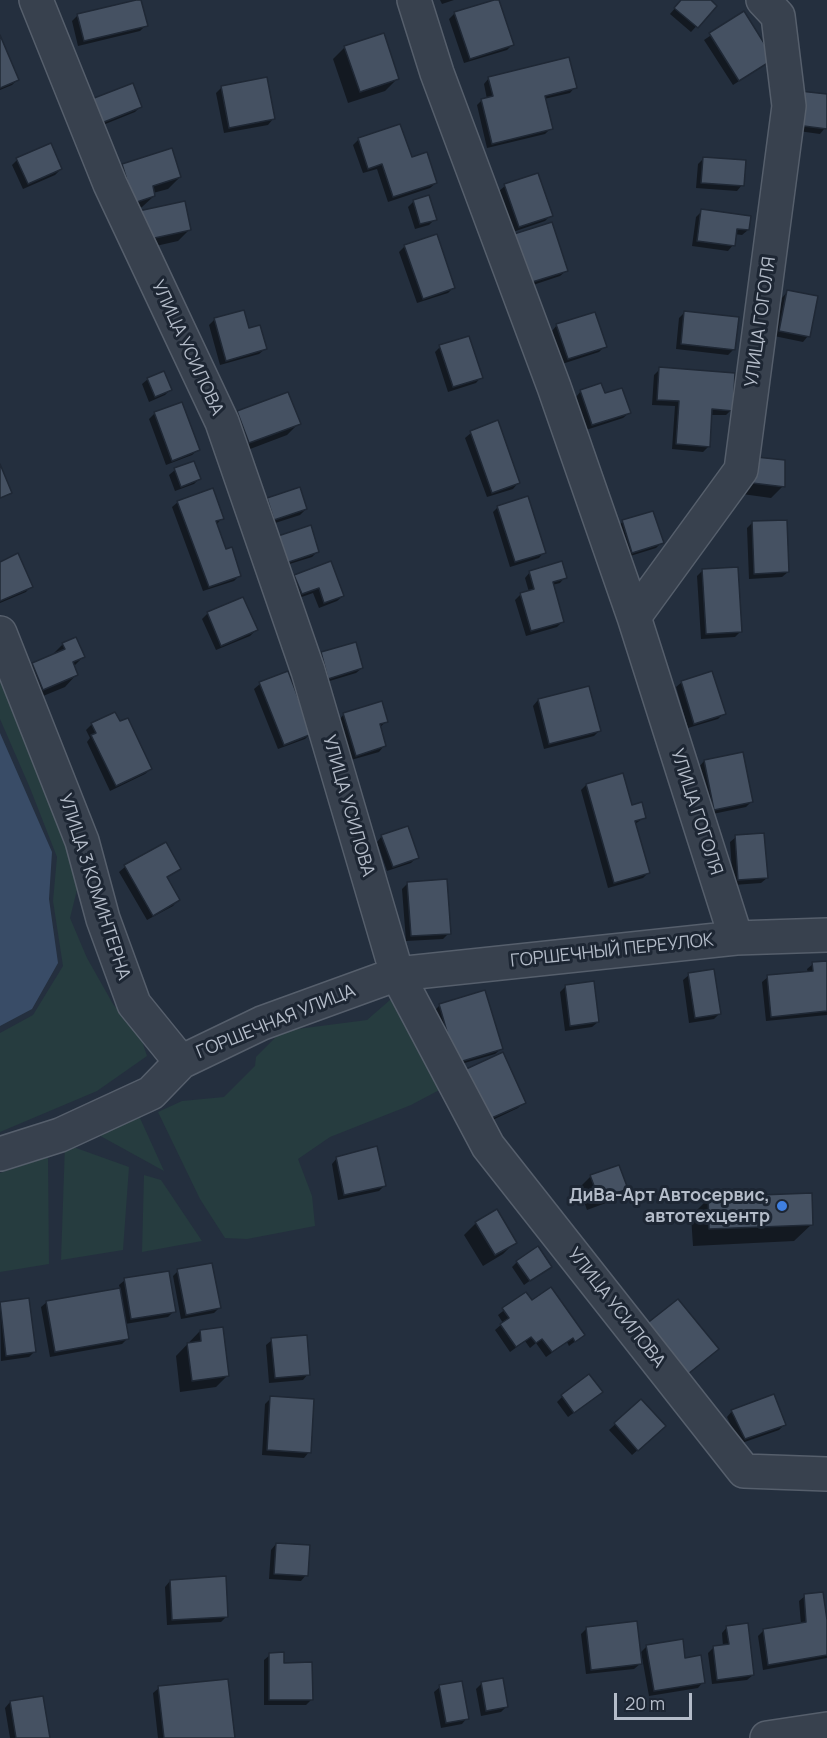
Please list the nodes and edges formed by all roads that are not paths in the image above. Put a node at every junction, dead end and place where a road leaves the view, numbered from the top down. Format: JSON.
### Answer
{"nodes":[{"id":1,"x":36,"y":0,"type":"edge"},
{"id":2,"x":414,"y":0,"type":"edge"},
{"id":3,"x":763,"y":0,"type":"edge"},
{"id":4,"x":634,"y":617,"type":"junction"},
{"id":5,"x":0,"y":633,"type":"edge"},
{"id":6,"x":827,"y":935,"type":"edge"},
{"id":7,"x":736,"y":938,"type":"junction"},
{"id":8,"x":397,"y":974,"type":"junction"},
{"id":9,"x":181,"y":1062,"type":"junction"},
{"id":10,"x":0,"y":1154,"type":"edge"},
{"id":11,"x":827,"y":1474,"type":"edge"},
{"id":12,"x":827,"y":1730,"type":"edge"},
{"id":13,"x":767,"y":1738,"type":"edge"}],
"edges":[{"from":1,"to":8,"type":"street","name":"УЛИЦА УСИЛОВА"},
{"from":2,"to":4,"type":"street","name":"УЛИЦА ГОГОЛЯ"},
{"from":3,"to":4,"type":"street","name":"УЛИЦА ГОГОЛЯ"},
{"from":4,"to":7,"type":"street","name":"УЛИЦА ГОГОЛЯ"},
{"from":5,"to":9,"type":"street","name":"УЛИЦА 3 КОМИНТЕРНА"},
{"from":6,"to":7,"type":"street","name":"ГОРШЕЧНЫЙ ПЕРЕУЛОК"},
{"from":7,"to":8,"type":"street","name":"ГОРШЕЧНЫЙ ПЕРЕУЛОК"},
{"from":8,"to":9,"type":"street","name":"ГОРШЕЧНАЯ УЛИЦА"},
{"from":8,"to":11,"type":"street","name":"УЛИЦА УСИЛОВА"},
{"from":9,"to":10,"type":"street","name":"ГОРШЕЧНАЯ УЛИЦА"},
{"from":12,"to":13,"type":"street"}]}
